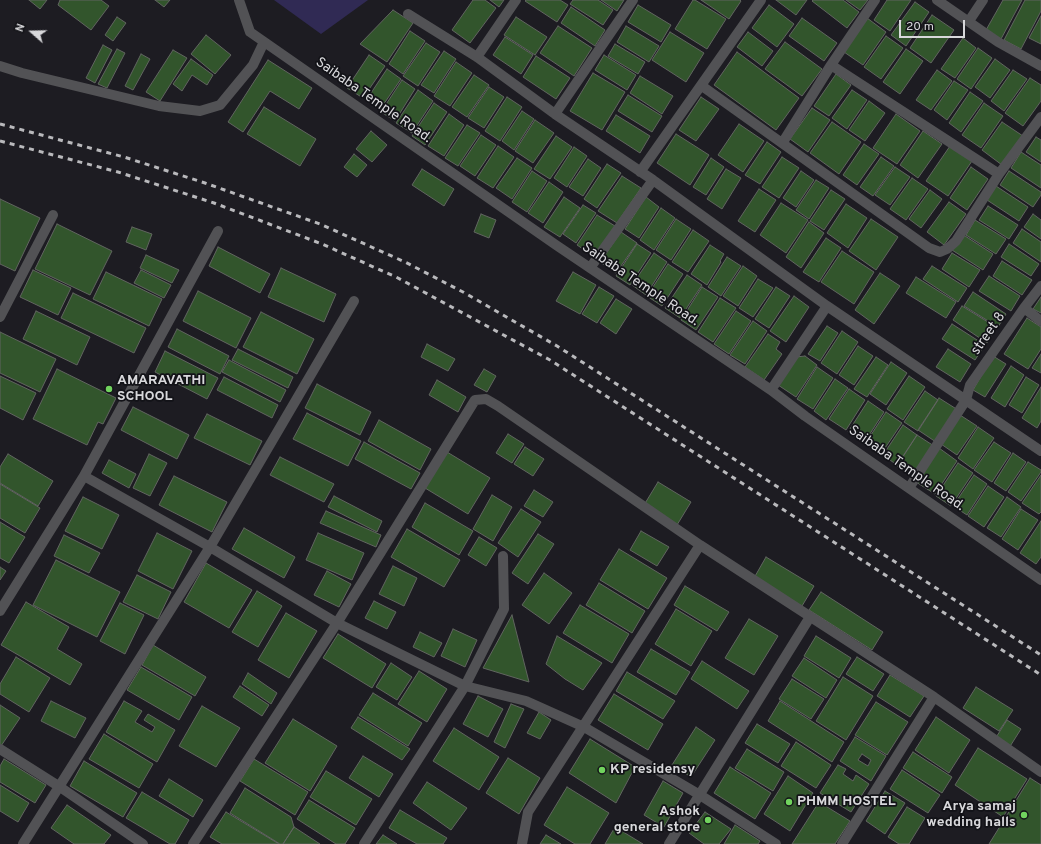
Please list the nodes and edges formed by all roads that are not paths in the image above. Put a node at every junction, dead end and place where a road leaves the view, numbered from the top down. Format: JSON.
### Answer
{"nodes":[{"id":1,"x":239,"y":0,"type":"edge"},
{"id":2,"x":516,"y":0,"type":"edge"},
{"id":3,"x":633,"y":0,"type":"edge"},
{"id":4,"x":761,"y":0,"type":"edge"},
{"id":5,"x":875,"y":0,"type":"edge"},
{"id":6,"x":937,"y":0,"type":"edge"},
{"id":7,"x":983,"y":0,"type":"edge"},
{"id":8,"x":408,"y":14,"type":"dead end"},
{"id":9,"x":969,"y":22,"type":"junction"},
{"id":10,"x":264,"y":42,"type":"junction"},
{"id":11,"x":477,"y":57,"type":"junction"},
{"id":12,"x":831,"y":65,"type":"junction"},
{"id":13,"x":0,"y":66,"type":"edge"},
{"id":14,"x":1041,"y":66,"type":"edge"},
{"id":15,"x":702,"y":86,"type":"junction"},
{"id":16,"x":555,"y":114,"type":"junction"},
{"id":17,"x":1041,"y":117,"type":"edge"},
{"id":18,"x":783,"y":142,"type":"junction"},
{"id":19,"x":640,"y":172,"type":"junction"},
{"id":20,"x":999,"y":174,"type":"junction"},
{"id":21,"x":653,"y":180,"type":"junction"},
{"id":22,"x":53,"y":215,"type":"dead end"},
{"id":23,"x":218,"y":231,"type":"dead end"},
{"id":24,"x":590,"y":268,"type":"junction"},
{"id":25,"x":1041,"y":286,"type":"edge"},
{"id":26,"x":354,"y":301,"type":"dead end"},
{"id":27,"x":827,"y":306,"type":"junction"},
{"id":28,"x":1024,"y":308,"type":"junction"},
{"id":29,"x":0,"y":317,"type":"edge"},
{"id":30,"x":1041,"y":321,"type":"edge"},
{"id":31,"x":771,"y":390,"type":"junction"},
{"id":32,"x":966,"y":400,"type":"junction"},
{"id":33,"x":1041,"y":451,"type":"edge"},
{"id":34,"x":84,"y":476,"type":"junction"},
{"id":35,"x":909,"y":488,"type":"junction"},
{"id":36,"x":700,"y":545,"type":"junction"},
{"id":37,"x":210,"y":547,"type":"junction"},
{"id":38,"x":503,"y":556,"type":"dead end"},
{"id":39,"x":1041,"y":580,"type":"edge"},
{"id":40,"x":0,"y":611,"type":"edge"},
{"id":41,"x":810,"y":617,"type":"junction"},
{"id":42,"x":337,"y":623,"type":"junction"},
{"id":43,"x":465,"y":686,"type":"junction"},
{"id":44,"x":934,"y":697,"type":"junction"},
{"id":45,"x":584,"y":727,"type":"junction"},
{"id":46,"x":0,"y":749,"type":"edge"},
{"id":47,"x":1041,"y":772,"type":"edge"},
{"id":48,"x":60,"y":787,"type":"junction"},
{"id":49,"x":700,"y":795,"type":"junction"},
{"id":50,"x":23,"y":844,"type":"edge"},
{"id":51,"x":143,"y":844,"type":"edge"},
{"id":52,"x":193,"y":844,"type":"edge"},
{"id":53,"x":364,"y":844,"type":"edge"},
{"id":54,"x":522,"y":844,"type":"edge"},
{"id":55,"x":670,"y":844,"type":"edge"},
{"id":56,"x":776,"y":844,"type":"edge"},
{"id":57,"x":842,"y":844,"type":"edge"}],
"edges":[{"from":1,"to":10,"type":"street","name":"Saibaba Temple Road."},
{"from":2,"to":11,"type":"street"},
{"from":3,"to":16,"type":"street"},
{"from":4,"to":15,"type":"street"},
{"from":5,"to":12,"type":"street"},
{"from":6,"to":9,"type":"street"},
{"from":7,"to":9,"type":"street"},
{"from":8,"to":11,"type":"street"},
{"from":9,"to":14,"type":"street"},
{"from":10,"to":13,"type":"street"},
{"from":10,"to":24,"type":"street","name":"Saibaba Temple Road."},
{"from":11,"to":16,"type":"street"},
{"from":12,"to":18,"type":"street"},
{"from":12,"to":20,"type":"street"},
{"from":15,"to":18,"type":"street"},
{"from":15,"to":19,"type":"street"},
{"from":16,"to":19,"type":"street"},
{"from":17,"to":20,"type":"street"},
{"from":18,"to":20,"type":"street"},
{"from":19,"to":21,"type":"street"},
{"from":21,"to":24,"type":"street"},
{"from":21,"to":27,"type":"street"},
{"from":22,"to":29,"type":"street"},
{"from":23,"to":34,"type":"street"},
{"from":24,"to":31,"type":"street","name":"Saibaba Temple Road."},
{"from":25,"to":28,"type":"street","name":"street 8"},
{"from":26,"to":37,"type":"street"},
{"from":27,"to":31,"type":"street"},
{"from":27,"to":32,"type":"street"},
{"from":28,"to":30,"type":"street"},
{"from":28,"to":32,"type":"street","name":"street 8"},
{"from":31,"to":35,"type":"street","name":"Saibaba Temple Road."},
{"from":32,"to":33,"type":"street"},
{"from":32,"to":35,"type":"street","name":"street 8"},
{"from":34,"to":37,"type":"street"},
{"from":34,"to":40,"type":"street"},
{"from":35,"to":39,"type":"street","name":"Saibaba Temple Road."},
{"from":36,"to":41,"type":"street"},
{"from":36,"to":42,"type":"street"},
{"from":36,"to":45,"type":"street"},
{"from":37,"to":42,"type":"street"},
{"from":37,"to":48,"type":"street"},
{"from":38,"to":43,"type":"street"},
{"from":41,"to":44,"type":"street"},
{"from":41,"to":49,"type":"street"},
{"from":42,"to":43,"type":"street"},
{"from":42,"to":52,"type":"street"},
{"from":43,"to":45,"type":"street"},
{"from":43,"to":53,"type":"street"},
{"from":44,"to":47,"type":"street"},
{"from":44,"to":57,"type":"street"},
{"from":45,"to":49,"type":"street"},
{"from":45,"to":54,"type":"street"},
{"from":46,"to":48,"type":"street"},
{"from":48,"to":50,"type":"street"},
{"from":48,"to":51,"type":"street"},
{"from":49,"to":55,"type":"street"},
{"from":49,"to":56,"type":"street"}]}
